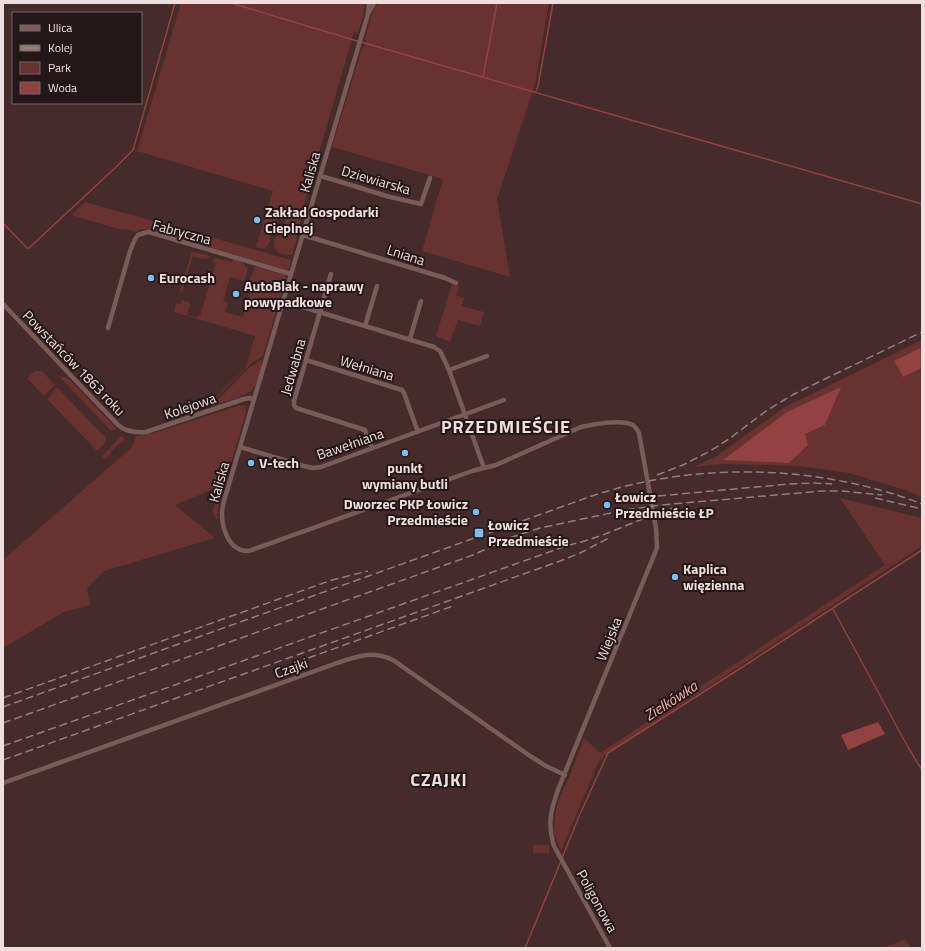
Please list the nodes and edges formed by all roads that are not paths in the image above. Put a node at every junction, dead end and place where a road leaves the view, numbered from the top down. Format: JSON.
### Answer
{"nodes":[{"id":1,"x":369,"y":3,"type":"edge"},
{"id":2,"x":374,"y":3,"type":"edge"},
{"id":3,"x":368,"y":14,"type":"junction"},
{"id":4,"x":320,"y":176,"type":"junction"},
{"id":5,"x":430,"y":178,"type":"dead end"},
{"id":6,"x":303,"y":235,"type":"junction"},
{"id":7,"x":291,"y":274,"type":"junction"},
{"id":8,"x":331,"y":274,"type":"dead end"},
{"id":9,"x":456,"y":283,"type":"dead end"},
{"id":10,"x":377,"y":286,"type":"dead end"},
{"id":11,"x":284,"y":301,"type":"junction"},
{"id":12,"x":421,"y":301,"type":"dead end"},
{"id":13,"x":3,"y":304,"type":"edge"},
{"id":14,"x":320,"y":312,"type":"junction"},
{"id":15,"x":365,"y":326,"type":"junction"},
{"id":16,"x":108,"y":328,"type":"dead end"},
{"id":17,"x":410,"y":339,"type":"junction"},
{"id":18,"x":487,"y":356,"type":"dead end"},
{"id":19,"x":306,"y":360,"type":"junction"},
{"id":20,"x":449,"y":370,"type":"junction"},
{"id":21,"x":254,"y":400,"type":"junction"},
{"id":22,"x":504,"y":400,"type":"dead end"},
{"id":23,"x":465,"y":414,"type":"junction"},
{"id":24,"x":635,"y":426,"type":"joint"},
{"id":25,"x":132,"y":432,"type":"joint"},
{"id":26,"x":418,"y":432,"type":"junction"},
{"id":27,"x":240,"y":447,"type":"junction"},
{"id":28,"x":372,"y":448,"type":"junction"},
{"id":29,"x":484,"y":468,"type":"junction"},
{"id":30,"x":565,"y":775,"type":"junction"},
{"id":31,"x":3,"y":782,"type":"edge"},
{"id":32,"x":559,"y":854,"type":"joint"},
{"id":33,"x":610,"y":948,"type":"edge"}],
"edges":[{"from":1,"to":3,"type":"street","name":"Kaliska"},
{"from":2,"to":3,"type":"street","name":"Kaliska"},
{"from":3,"to":4,"type":"street","name":"Kaliska"},
{"from":4,"to":5,"type":"street","name":"Dziewiarska"},
{"from":4,"to":6,"type":"street","name":"Kaliska"},
{"from":6,"to":7,"type":"street","name":"Kaliska"},
{"from":6,"to":9,"type":"street","name":"Lniana"},
{"from":7,"to":11,"type":"street","name":"Kaliska"},
{"from":7,"to":16,"type":"street","name":"Fabryczna"},
{"from":8,"to":14,"type":"street","name":"Jedwabna"},
{"from":10,"to":15,"type":"street"},
{"from":11,"to":14,"type":"street"},
{"from":11,"to":21,"type":"street","name":"Kaliska"},
{"from":12,"to":17,"type":"street"},
{"from":13,"to":25,"type":"street","name":"Powstańców 1863 roku"},
{"from":14,"to":15,"type":"street"},
{"from":14,"to":19,"type":"street","name":"Jedwabna"},
{"from":15,"to":17,"type":"street"},
{"from":17,"to":20,"type":"street"},
{"from":18,"to":20,"type":"street"},
{"from":19,"to":26,"type":"street","name":"Wełniana"},
{"from":19,"to":28,"type":"street","name":"Jedwabna"},
{"from":20,"to":23,"type":"street"},
{"from":21,"to":25,"type":"street","name":"Kolejowa"},
{"from":21,"to":27,"type":"street","name":"Kaliska"},
{"from":22,"to":23,"type":"street","name":"Bawełniana"},
{"from":23,"to":26,"type":"street","name":"Bawełniana"},
{"from":23,"to":29,"type":"street"},
{"from":24,"to":29,"type":"street","name":"Kaliska"},
{"from":24,"to":30,"type":"street","name":"Wiejska"},
{"from":26,"to":28,"type":"street","name":"Bawełniana"},
{"from":27,"to":28,"type":"street","name":"Bawełniana"},
{"from":27,"to":29,"type":"street","name":"Kaliska"},
{"from":30,"to":31,"type":"street","name":"Czajki"},
{"from":30,"to":32,"type":"street","name":"Wiejska"},
{"from":32,"to":33,"type":"street","name":"Poligonowa"}]}
